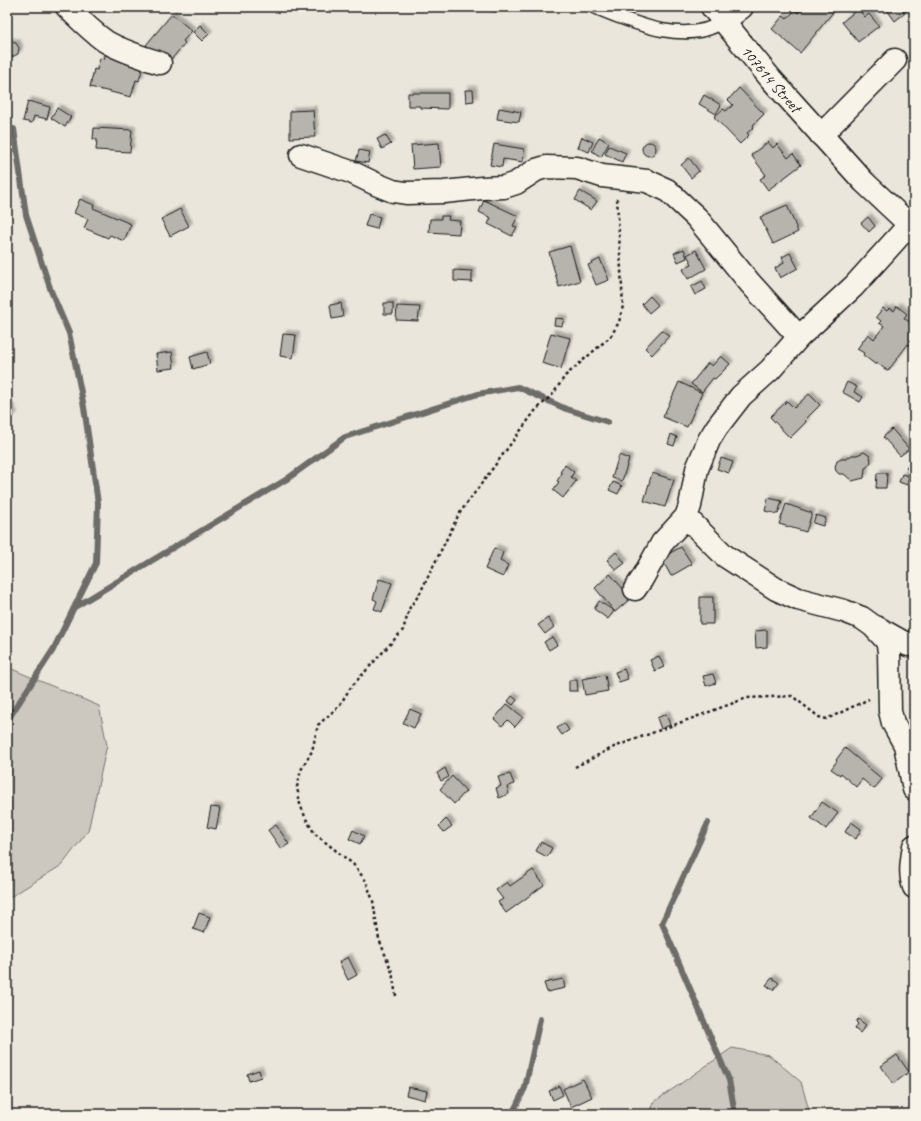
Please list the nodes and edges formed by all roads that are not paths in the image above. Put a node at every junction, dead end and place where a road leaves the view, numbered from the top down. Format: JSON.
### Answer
{"nodes":[{"id":1,"x":67,"y":7,"type":"edge"},
{"id":2,"x":594,"y":7,"type":"edge"},
{"id":3,"x":742,"y":7,"type":"edge"},
{"id":4,"x":718,"y":14,"type":"edge"},
{"id":5,"x":895,"y":60,"type":"dead end"},
{"id":6,"x":160,"y":63,"type":"dead end"},
{"id":7,"x":821,"y":135,"type":"junction"},
{"id":8,"x":301,"y":155,"type":"dead end"},
{"id":9,"x":912,"y":227,"type":"edge"},
{"id":10,"x":799,"y":337,"type":"junction"},
{"id":11,"x":686,"y":517,"type":"junction"},
{"id":12,"x":635,"y":589,"type":"dead end"},
{"id":13,"x":873,"y":626,"type":"junction"},
{"id":14,"x":914,"y":642,"type":"edge"},
{"id":15,"x":914,"y":789,"type":"edge"},
{"id":16,"x":914,"y":846,"type":"edge"},
{"id":17,"x":914,"y":887,"type":"edge"}],
"edges":[{"from":1,"to":6,"type":"street"},
{"from":2,"to":4,"type":"lane"},
{"from":3,"to":4,"type":"street"},
{"from":4,"to":7,"type":"street","name":"107614 Street"},
{"from":5,"to":7,"type":"street"},
{"from":7,"to":9,"type":"street","name":"107614 Street"},
{"from":8,"to":10,"type":"street"},
{"from":9,"to":10,"type":"street"},
{"from":10,"to":11,"type":"street"},
{"from":11,"to":12,"type":"street"},
{"from":11,"to":13,"type":"street"},
{"from":13,"to":14,"type":"street"},
{"from":13,"to":15,"type":"street"},
{"from":16,"to":17,"type":"street"}]}
